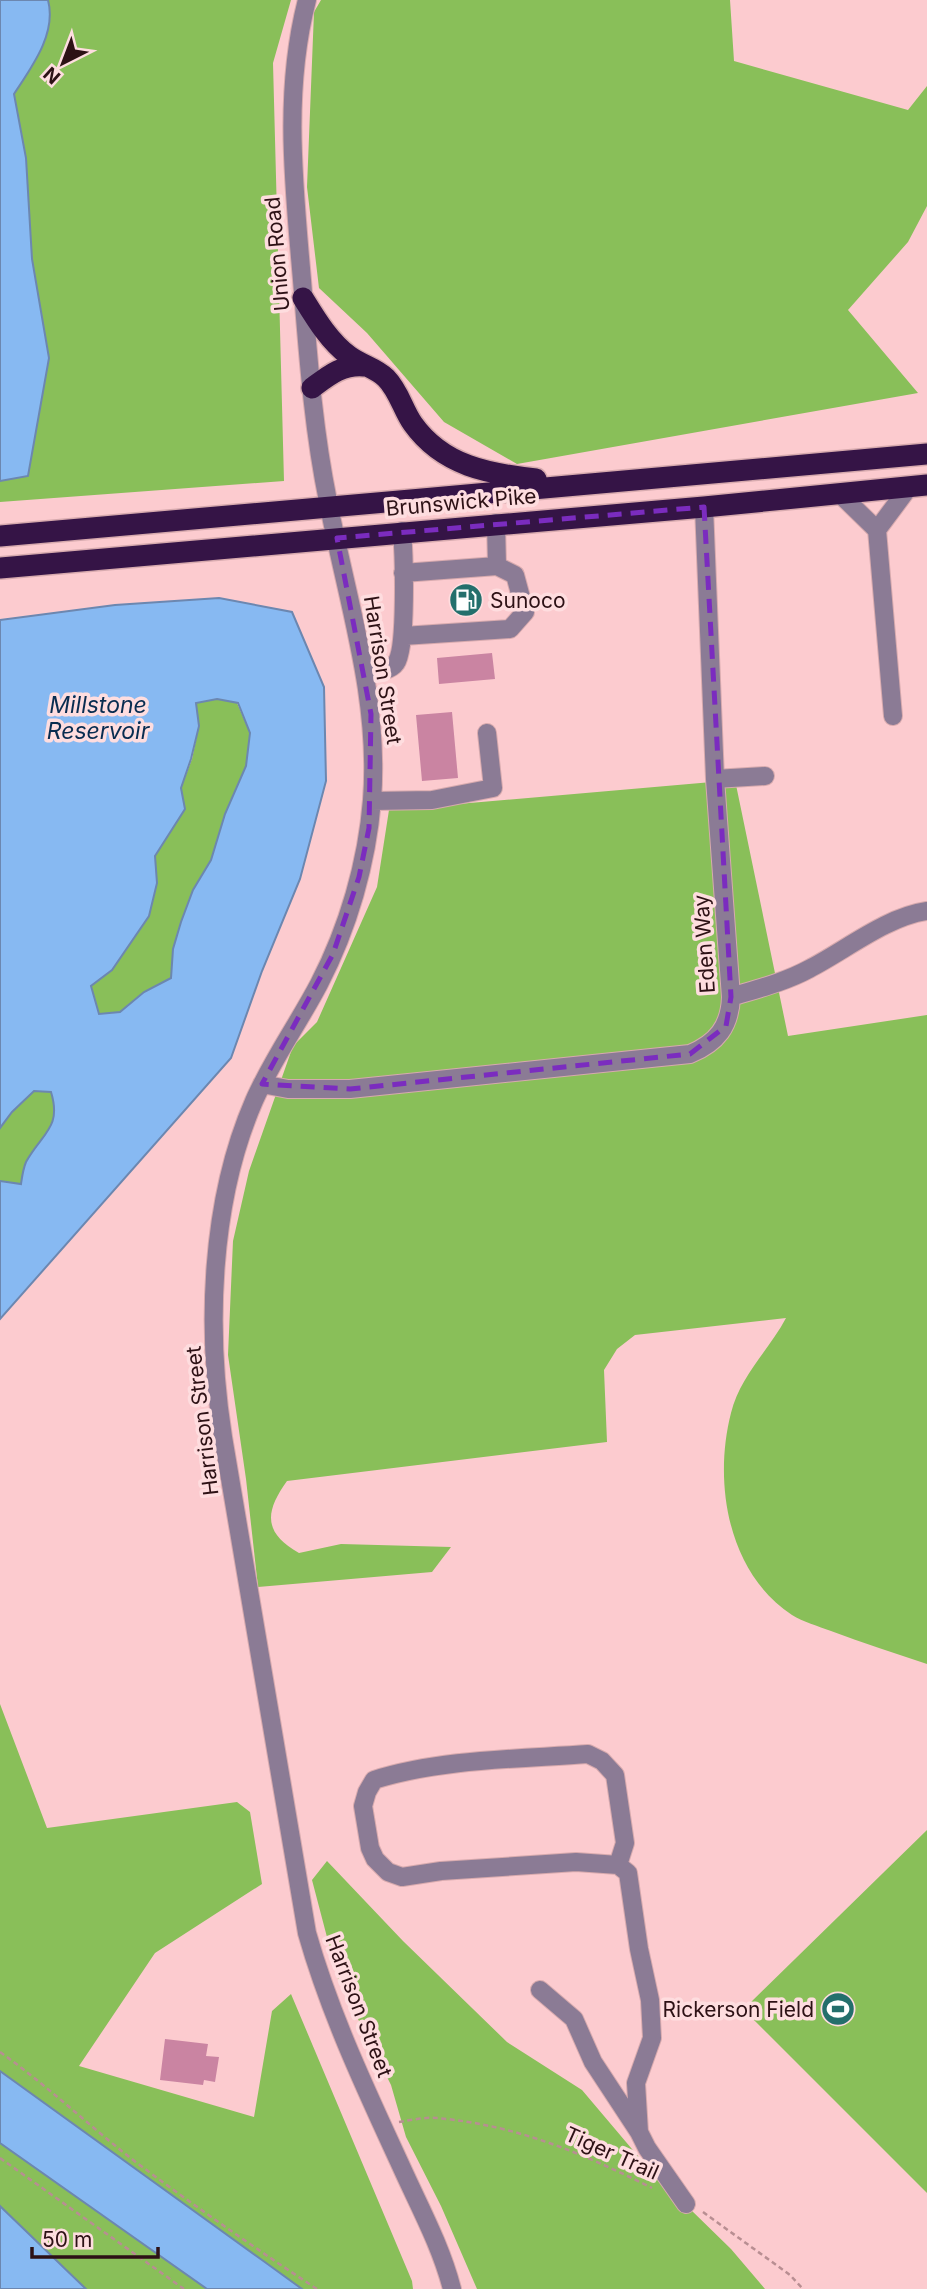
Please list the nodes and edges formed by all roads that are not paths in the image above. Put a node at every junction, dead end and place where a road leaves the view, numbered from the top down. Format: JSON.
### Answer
{"nodes":[{"id":1,"x":307,"y":0,"type":"edge"},
{"id":2,"x":303,"y":298,"type":"junction"},
{"id":3,"x":364,"y":366,"type":"junction"},
{"id":4,"x":312,"y":388,"type":"junction"},
{"id":5,"x":927,"y":454,"type":"edge"},
{"id":6,"x":587,"y":485,"type":"junction"},
{"id":7,"x":918,"y":486,"type":"edge"},
{"id":8,"x":840,"y":494,"type":"junction"},
{"id":9,"x":328,"y":505,"type":"junction"},
{"id":10,"x":704,"y":508,"type":"junction"},
{"id":11,"x":496,"y":523,"type":"junction"},
{"id":12,"x":877,"y":530,"type":"junction"},
{"id":13,"x":402,"y":531,"type":"junction"},
{"id":14,"x":0,"y":536,"type":"edge"},
{"id":15,"x":337,"y":538,"type":"junction"},
{"id":16,"x":498,"y":566,"type":"junction"},
{"id":17,"x":0,"y":568,"type":"edge"},
{"id":18,"x":403,"y":573,"type":"junction"},
{"id":19,"x":403,"y":636,"type":"junction"},
{"id":20,"x":365,"y":673,"type":"junction"},
{"id":21,"x":893,"y":716,"type":"dead end"},
{"id":22,"x":487,"y":733,"type":"dead end"},
{"id":23,"x":765,"y":776,"type":"dead end"},
{"id":24,"x":715,"y":779,"type":"junction"},
{"id":25,"x":372,"y":801,"type":"junction"},
{"id":26,"x":927,"y":911,"type":"edge"},
{"id":27,"x":731,"y":997,"type":"junction"},
{"id":28,"x":262,"y":1084,"type":"junction"},
{"id":29,"x":618,"y":1864,"type":"junction"},
{"id":30,"x":540,"y":1990,"type":"dead end"},
{"id":31,"x":639,"y":2132,"type":"junction"},
{"id":32,"x":686,"y":2204,"type":"road end"},
{"id":33,"x":452,"y":2289,"type":"edge"}],
"edges":[{"from":1,"to":2,"type":"street","name":"Union Road"},
{"from":2,"to":3,"type":"highway"},
{"from":2,"to":4,"type":"street","name":"Union Road"},
{"from":3,"to":4,"type":"highway"},
{"from":3,"to":6,"type":"highway"},
{"from":4,"to":9,"type":"street","name":"Union Road"},
{"from":5,"to":6,"type":"highway","name":"Brunswick Pike"},
{"from":6,"to":9,"type":"highway","name":"Brunswick Pike"},
{"from":7,"to":8,"type":"highway","name":"Brunswick Pike"},
{"from":7,"to":12,"type":"street"},
{"from":8,"to":10,"type":"highway","name":"Brunswick Pike"},
{"from":8,"to":12,"type":"street"},
{"from":9,"to":14,"type":"highway","name":"Brunswick Pike"},
{"from":9,"to":15,"type":"street","name":"Harrison Street"},
{"from":10,"to":11,"type":"highway","name":"Brunswick Pike"},
{"from":10,"to":24,"type":"street","name":"Eden Way"},
{"from":11,"to":13,"type":"highway","name":"Brunswick Pike"},
{"from":11,"to":16,"type":"street"},
{"from":12,"to":21,"type":"street"},
{"from":13,"to":15,"type":"highway","name":"Brunswick Pike"},
{"from":13,"to":18,"type":"street"},
{"from":15,"to":17,"type":"highway","name":"Brunswick Pike"},
{"from":15,"to":20,"type":"street","name":"Harrison Street"},
{"from":16,"to":18,"type":"street"},
{"from":16,"to":19,"type":"street"},
{"from":18,"to":19,"type":"street"},
{"from":19,"to":20,"type":"street"},
{"from":20,"to":25,"type":"street","name":"Harrison Street"},
{"from":22,"to":25,"type":"street"},
{"from":23,"to":24,"type":"street"},
{"from":24,"to":27,"type":"street","name":"Eden Way"},
{"from":25,"to":28,"type":"street","name":"Harrison Street"},
{"from":26,"to":27,"type":"street"},
{"from":27,"to":28,"type":"street","name":"Eden Way"},
{"from":28,"to":33,"type":"street","name":"Harrison Street"},
{"from":29,"to":29,"type":"street"},
{"from":29,"to":31,"type":"street"},
{"from":30,"to":31,"type":"street"},
{"from":31,"to":32,"type":"street"}]}
